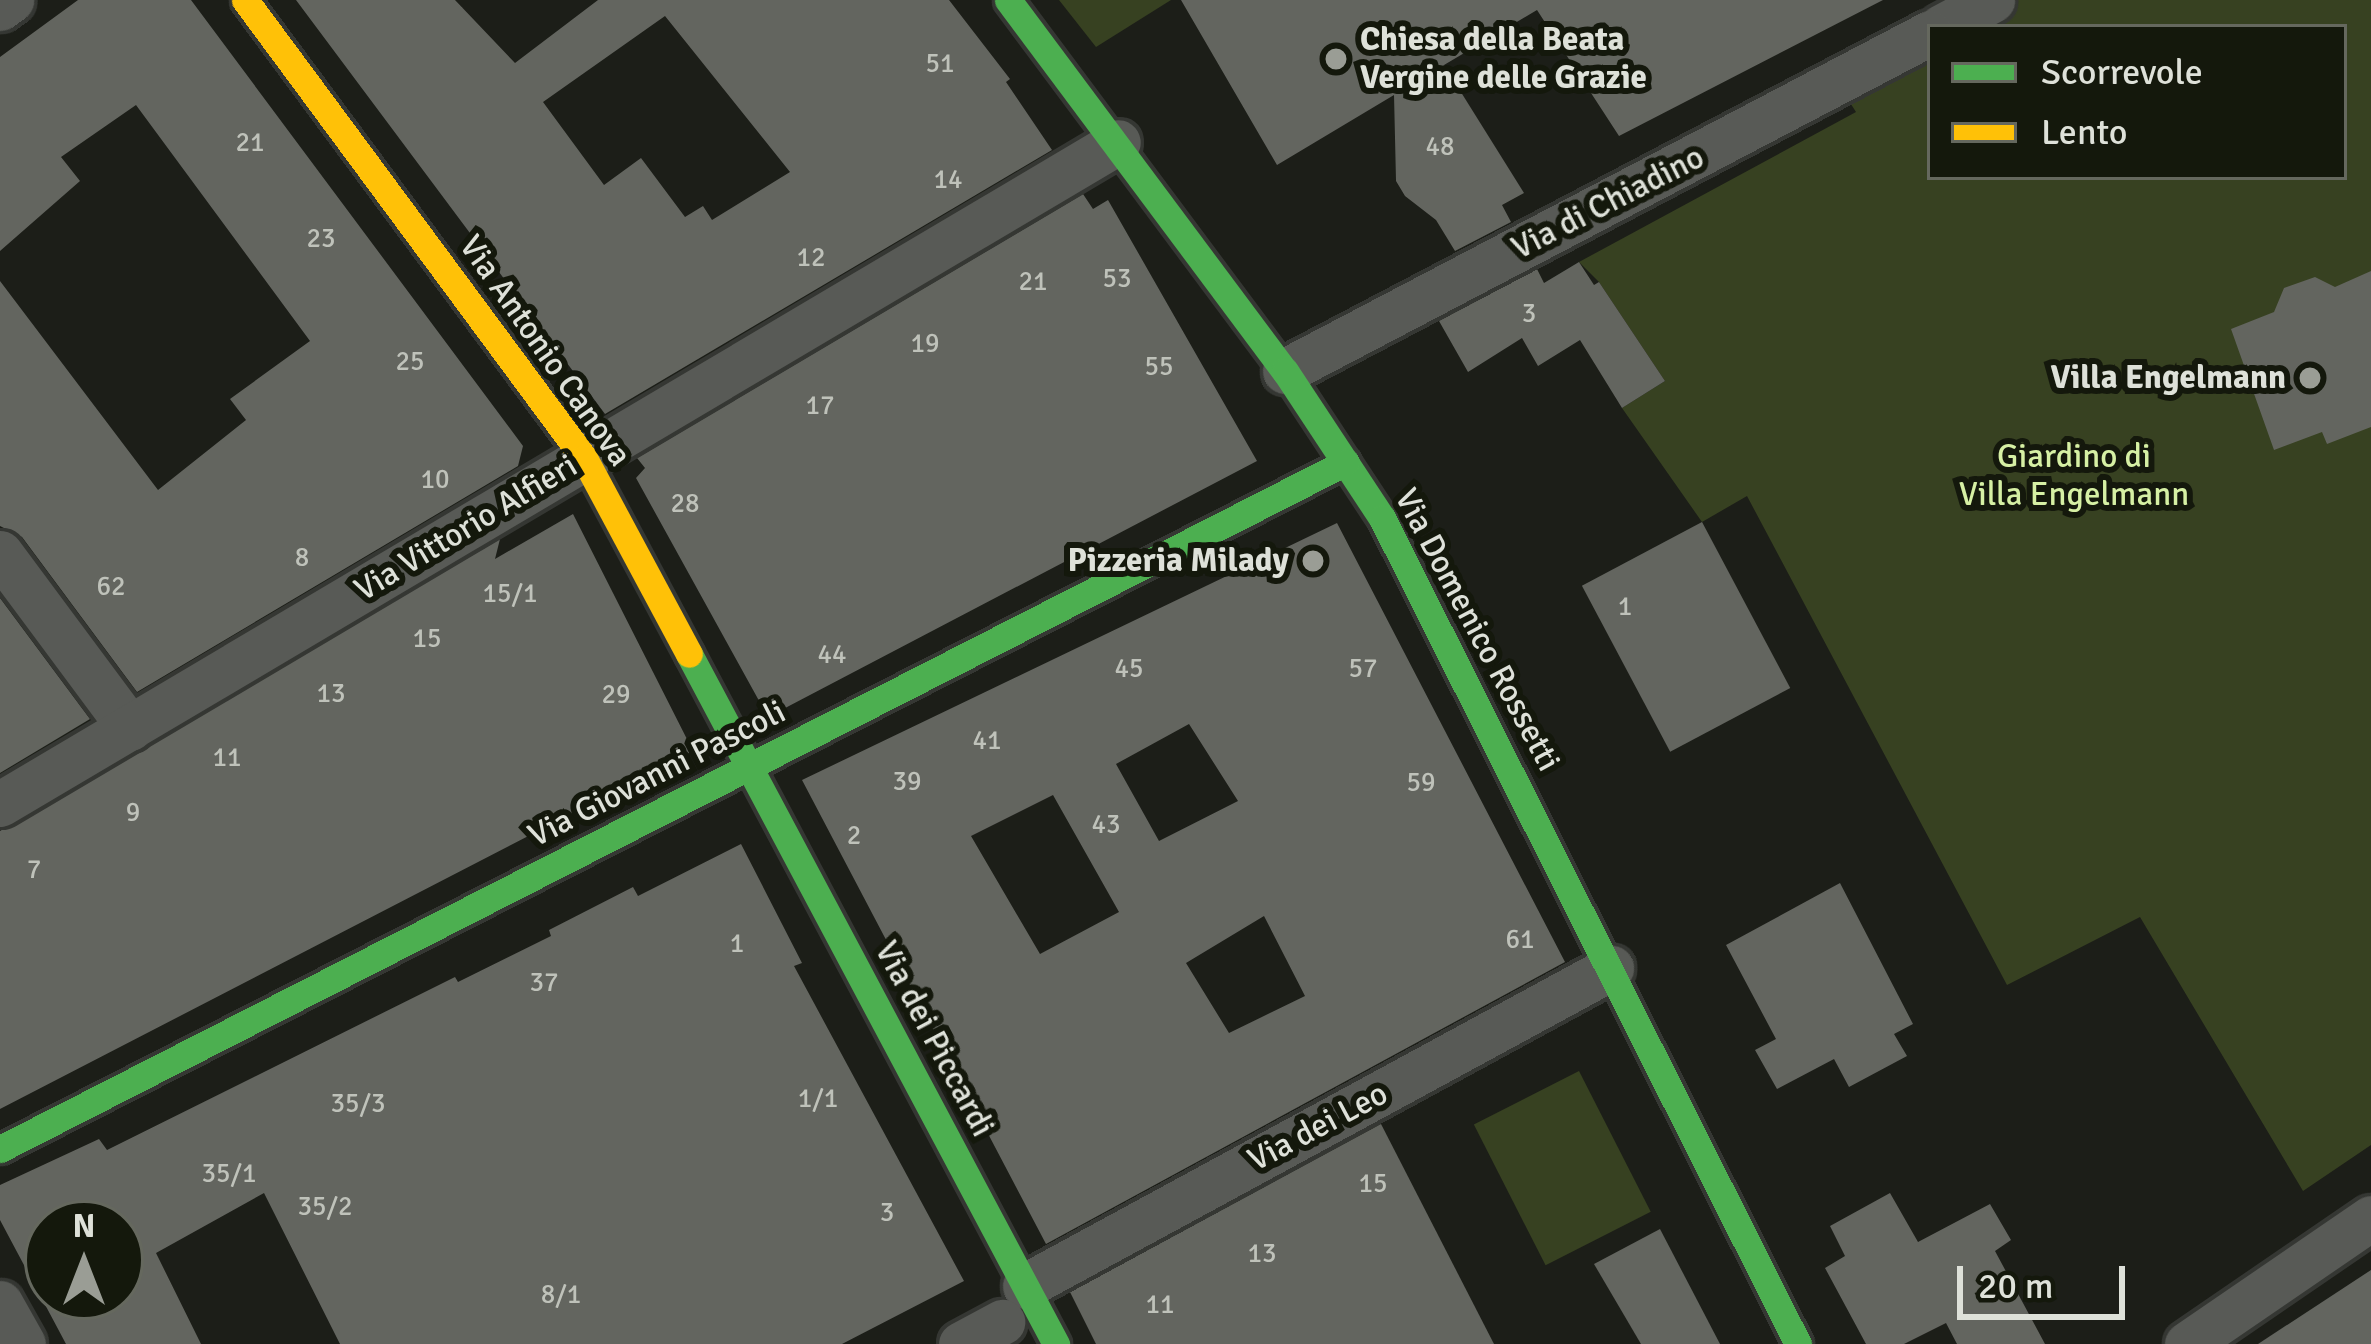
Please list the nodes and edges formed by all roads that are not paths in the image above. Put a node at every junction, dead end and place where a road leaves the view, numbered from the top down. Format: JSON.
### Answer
{"nodes":[{"id":1,"x":11,"y":0,"type":"edge"},
{"id":2,"x":244,"y":0,"type":"edge"},
{"id":3,"x":1008,"y":0,"type":"edge"},
{"id":4,"x":1992,"y":0,"type":"edge"},
{"id":5,"x":0,"y":8,"type":"edge"},
{"id":6,"x":1947,"y":24,"type":"edge"},
{"id":7,"x":1927,"y":35,"type":"edge"},
{"id":8,"x":1118,"y":142,"type":"junction"},
{"id":9,"x":1285,"y":371,"type":"junction"},
{"id":10,"x":584,"y":458,"type":"junction"},
{"id":11,"x":1346,"y":462,"type":"junction"},
{"id":12,"x":0,"y":553,"type":"edge"},
{"id":13,"x":130,"y":728,"type":"junction"},
{"id":14,"x":748,"y":768,"type":"junction"},
{"id":15,"x":0,"y":804,"type":"edge"},
{"id":16,"x":1611,"y":968,"type":"junction"},
{"id":17,"x":0,"y":1149,"type":"edge"},
{"id":18,"x":2371,"y":1218,"type":"edge"},
{"id":19,"x":0,"y":1303,"type":"edge"},
{"id":20,"x":1014,"y":1304,"type":"junction"},
{"id":21,"x":23,"y":1344,"type":"edge"},
{"id":22,"x":961,"y":1344,"type":"edge"},
{"id":23,"x":1056,"y":1344,"type":"edge"},
{"id":24,"x":1798,"y":1344,"type":"edge"},
{"id":25,"x":2187,"y":1344,"type":"edge"}],
"edges":[{"from":1,"to":5,"type":"street"},
{"from":2,"to":10,"type":"main road","name":"Via Antonio Canova"},
{"from":3,"to":8,"type":"main road","name":"Via Domenico Rossetti"},
{"from":4,"to":6,"type":"street"},
{"from":7,"to":9,"type":"street","name":"Via di Chiadino"},
{"from":8,"to":9,"type":"main road","name":"Via Domenico Rossetti"},
{"from":8,"to":10,"type":"street","name":"Via Vittorio Alfieri"},
{"from":9,"to":11,"type":"main road","name":"Via Domenico Rossetti"},
{"from":10,"to":13,"type":"street","name":"Via Vittorio Alfieri"},
{"from":10,"to":14,"type":"main road","name":"Via Antonio Canova"},
{"from":11,"to":14,"type":"main road","name":"Via Giovanni Pascoli"},
{"from":11,"to":16,"type":"main road","name":"Via Domenico Rossetti"},
{"from":12,"to":13,"type":"street"},
{"from":13,"to":15,"type":"street","name":"Via Vittorio Alfieri"},
{"from":14,"to":17,"type":"main road","name":"Via Giovanni Pascoli"},
{"from":14,"to":20,"type":"main road","name":"Via dei Piccardi"},
{"from":16,"to":20,"type":"street","name":"Via dei Leo"},
{"from":16,"to":24,"type":"main road","name":"Via Domenico Rossetti"},
{"from":18,"to":25,"type":"street"},
{"from":19,"to":21,"type":"street"},
{"from":20,"to":22,"type":"street","name":"Via dei Leo"},
{"from":20,"to":23,"type":"main road","name":"Via dei Piccardi"}]}
